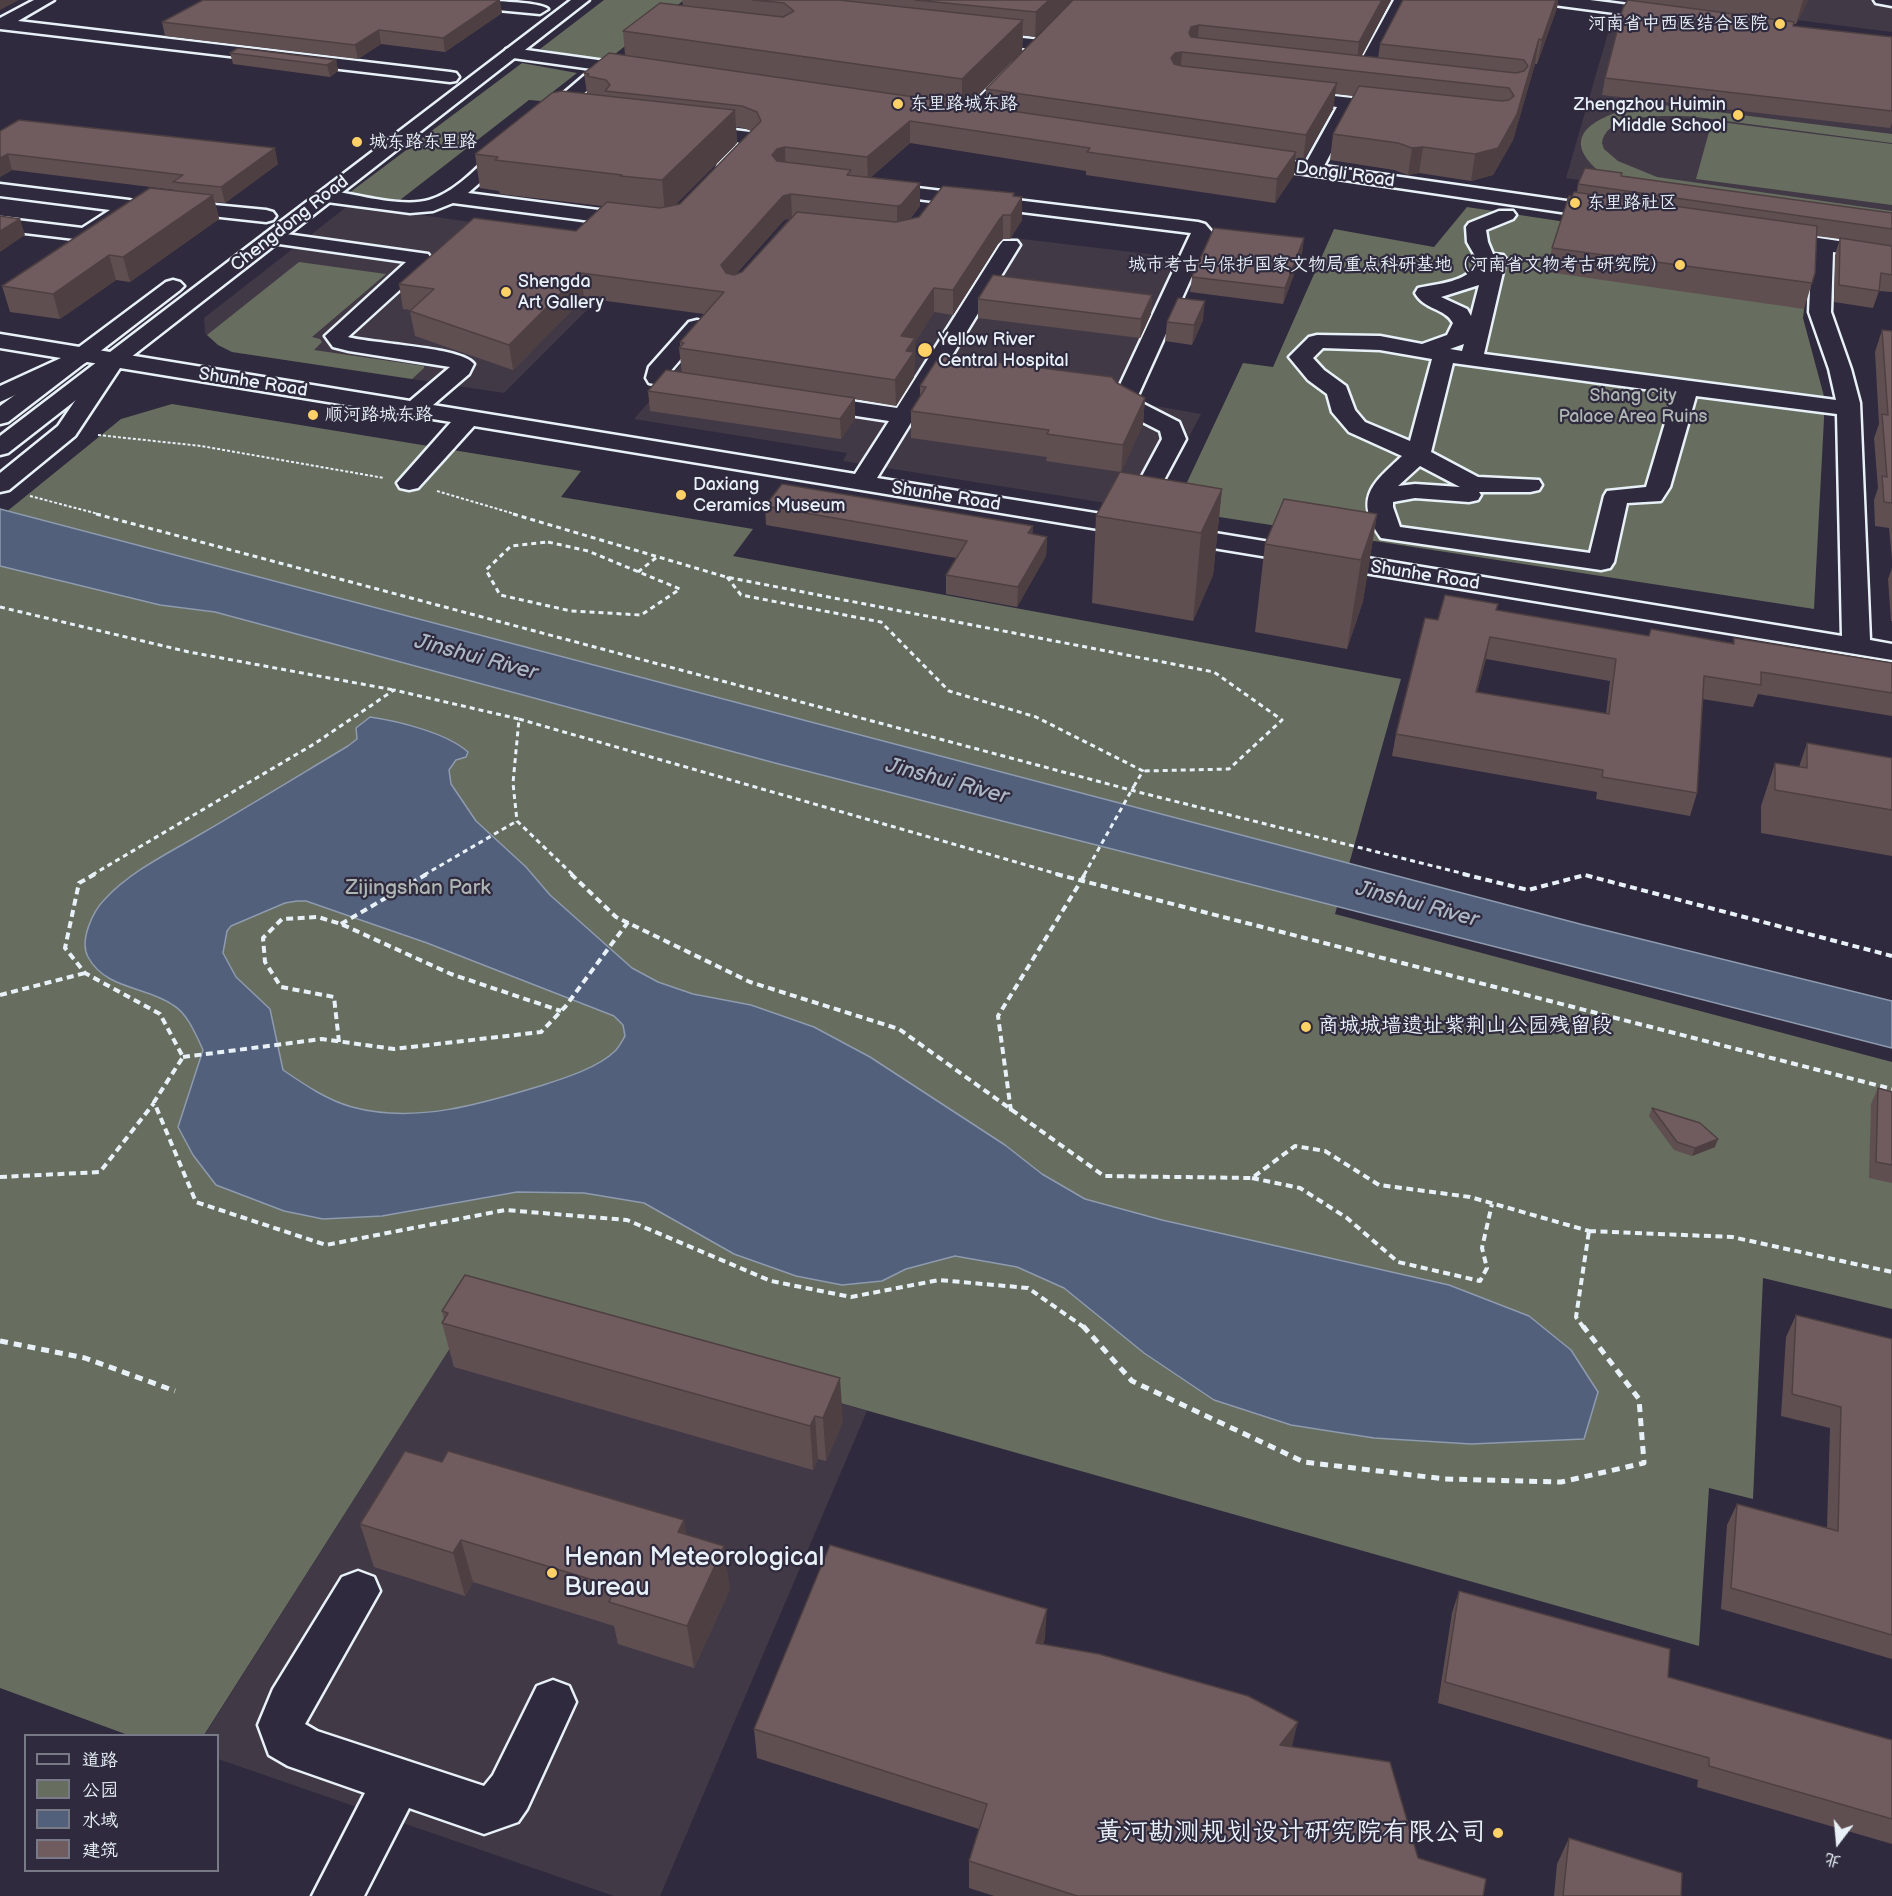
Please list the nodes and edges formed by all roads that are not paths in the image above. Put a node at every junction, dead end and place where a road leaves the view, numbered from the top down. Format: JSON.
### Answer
{"nodes":[{"id":1,"x":46,"y":0,"type":"edge"},
{"id":2,"x":445,"y":0,"type":"edge"},
{"id":3,"x":581,"y":0,"type":"edge"},
{"id":4,"x":1402,"y":0,"type":"edge"},
{"id":5,"x":1554,"y":0,"type":"edge"},
{"id":6,"x":1882,"y":0,"type":"edge"},
{"id":7,"x":1892,"y":1,"type":"edge"},
{"id":8,"x":1597,"y":3,"type":"edge"},
{"id":9,"x":547,"y":5,"type":"edge"},
{"id":10,"x":1678,"y":16,"type":"edge"},
{"id":11,"x":0,"y":24,"type":"edge"},
{"id":12,"x":1056,"y":29,"type":"edge"},
{"id":13,"x":959,"y":36,"type":"edge"},
{"id":14,"x":1041,"y":45,"type":"junction"},
{"id":15,"x":512,"y":53,"type":"junction"},
{"id":16,"x":606,"y":66,"type":"junction"},
{"id":17,"x":665,"y":75,"type":"edge"},
{"id":18,"x":450,"y":77,"type":"junction"},
{"id":19,"x":1386,"y":77,"type":"edge"},
{"id":20,"x":1269,"y":94,"type":"edge"},
{"id":21,"x":1348,"y":103,"type":"junction"},
{"id":22,"x":414,"y":105,"type":"dead end"},
{"id":23,"x":1417,"y":111,"type":"edge"},
{"id":24,"x":945,"y":116,"type":"edge"},
{"id":25,"x":554,"y":117,"type":"edge"},
{"id":26,"x":968,"y":120,"type":"junction"},
{"id":27,"x":992,"y":123,"type":"edge"},
{"id":28,"x":743,"y":125,"type":"edge"},
{"id":29,"x":523,"y":136,"type":"edge"},
{"id":30,"x":1229,"y":158,"type":"edge"},
{"id":31,"x":1312,"y":170,"type":"junction"},
{"id":32,"x":713,"y":182,"type":"edge"},
{"id":33,"x":857,"y":187,"type":"edge"},
{"id":34,"x":0,"y":190,"type":"edge"},
{"id":35,"x":327,"y":196,"type":"junction"},
{"id":36,"x":451,"y":196,"type":"junction"},
{"id":37,"x":285,"y":202,"type":"dead end"},
{"id":38,"x":143,"y":205,"type":"junction"},
{"id":39,"x":1508,"y":207,"type":"junction"},
{"id":40,"x":266,"y":216,"type":"junction"},
{"id":41,"x":1626,"y":216,"type":"edge"},
{"id":42,"x":651,"y":223,"type":"edge"},
{"id":43,"x":0,"y":224,"type":"edge"},
{"id":44,"x":247,"y":230,"type":"dead end"},
{"id":45,"x":1754,"y":235,"type":"edge"},
{"id":46,"x":272,"y":238,"type":"junction"},
{"id":47,"x":1010,"y":245,"type":"edge"},
{"id":48,"x":1823,"y":245,"type":"junction"},
{"id":49,"x":1892,"y":255,"type":"edge"},
{"id":50,"x":190,"y":273,"type":"dead end"},
{"id":51,"x":697,"y":327,"type":"edge"},
{"id":52,"x":0,"y":341,"type":"edge"},
{"id":53,"x":1434,"y":353,"type":"junction"},
{"id":54,"x":81,"y":356,"type":"junction"},
{"id":55,"x":1471,"y":359,"type":"junction"},
{"id":56,"x":114,"y":360,"type":"junction"},
{"id":57,"x":937,"y":362,"type":"junction"},
{"id":58,"x":960,"y":365,"type":"edge"},
{"id":59,"x":1108,"y":384,"type":"edge"},
{"id":60,"x":1131,"y":387,"type":"junction"},
{"id":61,"x":1687,"y":388,"type":"junction"},
{"id":62,"x":719,"y":389,"type":"edge"},
{"id":63,"x":0,"y":395,"type":"edge"},
{"id":64,"x":788,"y":399,"type":"edge"},
{"id":65,"x":1848,"y":409,"type":"junction"},
{"id":66,"x":414,"y":410,"type":"junction"},
{"id":67,"x":904,"y":416,"type":"junction"},
{"id":68,"x":0,"y":417,"type":"edge"},
{"id":69,"x":468,"y":418,"type":"junction"},
{"id":70,"x":0,"y":448,"type":"edge"},
{"id":71,"x":1419,"y":454,"type":"junction"},
{"id":72,"x":409,"y":483,"type":"dead end"},
{"id":73,"x":862,"y":483,"type":"junction"},
{"id":74,"x":1530,"y":484,"type":"dead end"},
{"id":75,"x":0,"y":485,"type":"edge"},
{"id":76,"x":1469,"y":494,"type":"junction"},
{"id":77,"x":1382,"y":496,"type":"junction"},
{"id":78,"x":1127,"y":527,"type":"junction"},
{"id":79,"x":1857,"y":646,"type":"junction"},
{"id":80,"x":1892,"y":652,"type":"edge"},
{"id":81,"x":358,"y":1591,"type":"dead end"},
{"id":82,"x":553,"y":1702,"type":"dead end"},
{"id":83,"x":399,"y":1781,"type":"junction"},
{"id":84,"x":337,"y":1896,"type":"edge"}],
"edges":[{"from":1,"to":11,"type":"street"},
{"from":2,"to":9,"type":"street"},
{"from":3,"to":15,"type":"street","name":"Chengdong Road"},
{"from":4,"to":19,"type":"street"},
{"from":5,"to":8,"type":"street"},
{"from":6,"to":7,"type":"street"},
{"from":8,"to":10,"type":"street"},
{"from":9,"to":18,"type":"street"},
{"from":11,"to":18,"type":"street"},
{"from":12,"to":14,"type":"street"},
{"from":13,"to":14,"type":"street"},
{"from":14,"to":26,"type":"street"},
{"from":15,"to":16,"type":"street"},
{"from":15,"to":35,"type":"street","name":"Chengdong Road"},
{"from":16,"to":17,"type":"street"},
{"from":16,"to":25,"type":"street"},
{"from":18,"to":22,"type":"street"},
{"from":20,"to":21,"type":"street"},
{"from":21,"to":23,"type":"street"},
{"from":21,"to":31,"type":"street"},
{"from":24,"to":26,"type":"street"},
{"from":26,"to":27,"type":"street"},
{"from":28,"to":32,"type":"street"},
{"from":29,"to":36,"type":"street"},
{"from":30,"to":31,"type":"street","name":"Dongli Road"},
{"from":31,"to":39,"type":"street","name":"Dongli Road"},
{"from":33,"to":60,"type":"street"},
{"from":34,"to":38,"type":"street"},
{"from":35,"to":36,"type":"street"},
{"from":35,"to":46,"type":"street","name":"Chengdong Road"},
{"from":36,"to":42,"type":"street"},
{"from":37,"to":40,"type":"street","name":"Chengdong Road"},
{"from":38,"to":40,"type":"street"},
{"from":38,"to":43,"type":"street"},
{"from":39,"to":41,"type":"street","name":"Dongli Road"},
{"from":39,"to":53,"type":"street"},
{"from":39,"to":55,"type":"street"},
{"from":40,"to":44,"type":"street","name":"Chengdong Road"},
{"from":45,"to":48,"type":"street"},
{"from":46,"to":56,"type":"street","name":"Chengdong Road"},
{"from":46,"to":66,"type":"street"},
{"from":47,"to":57,"type":"street"},
{"from":48,"to":49,"type":"street"},
{"from":48,"to":65,"type":"street"},
{"from":50,"to":54,"type":"street"},
{"from":51,"to":62,"type":"street"},
{"from":52,"to":54,"type":"street","name":"Shunhe Road"},
{"from":53,"to":55,"type":"street"},
{"from":53,"to":71,"type":"street"},
{"from":53,"to":71,"type":"street"},
{"from":54,"to":56,"type":"street","name":"Shunhe Road"},
{"from":54,"to":63,"type":"street"},
{"from":54,"to":68,"type":"street"},
{"from":55,"to":61,"type":"street"},
{"from":56,"to":66,"type":"street","name":"Shunhe Road"},
{"from":56,"to":70,"type":"street","name":"Chengdong Road"},
{"from":56,"to":75,"type":"street"},
{"from":57,"to":58,"type":"street"},
{"from":57,"to":67,"type":"street"},
{"from":59,"to":60,"type":"street"},
{"from":60,"to":78,"type":"street"},
{"from":61,"to":65,"type":"street"},
{"from":61,"to":77,"type":"street"},
{"from":64,"to":67,"type":"street"},
{"from":65,"to":79,"type":"street"},
{"from":66,"to":69,"type":"street","name":"Shunhe Road"},
{"from":67,"to":73,"type":"street"},
{"from":69,"to":72,"type":"street"},
{"from":69,"to":73,"type":"street","name":"Shunhe Road"},
{"from":71,"to":76,"type":"street"},
{"from":71,"to":77,"type":"street"},
{"from":73,"to":78,"type":"street","name":"Shunhe Road"},
{"from":74,"to":76,"type":"street"},
{"from":76,"to":77,"type":"street"},
{"from":78,"to":79,"type":"street","name":"Shunhe Road"},
{"from":79,"to":80,"type":"street","name":"Shunhe Road"},
{"from":81,"to":83,"type":"street"},
{"from":82,"to":83,"type":"street"},
{"from":83,"to":84,"type":"street"}]}
